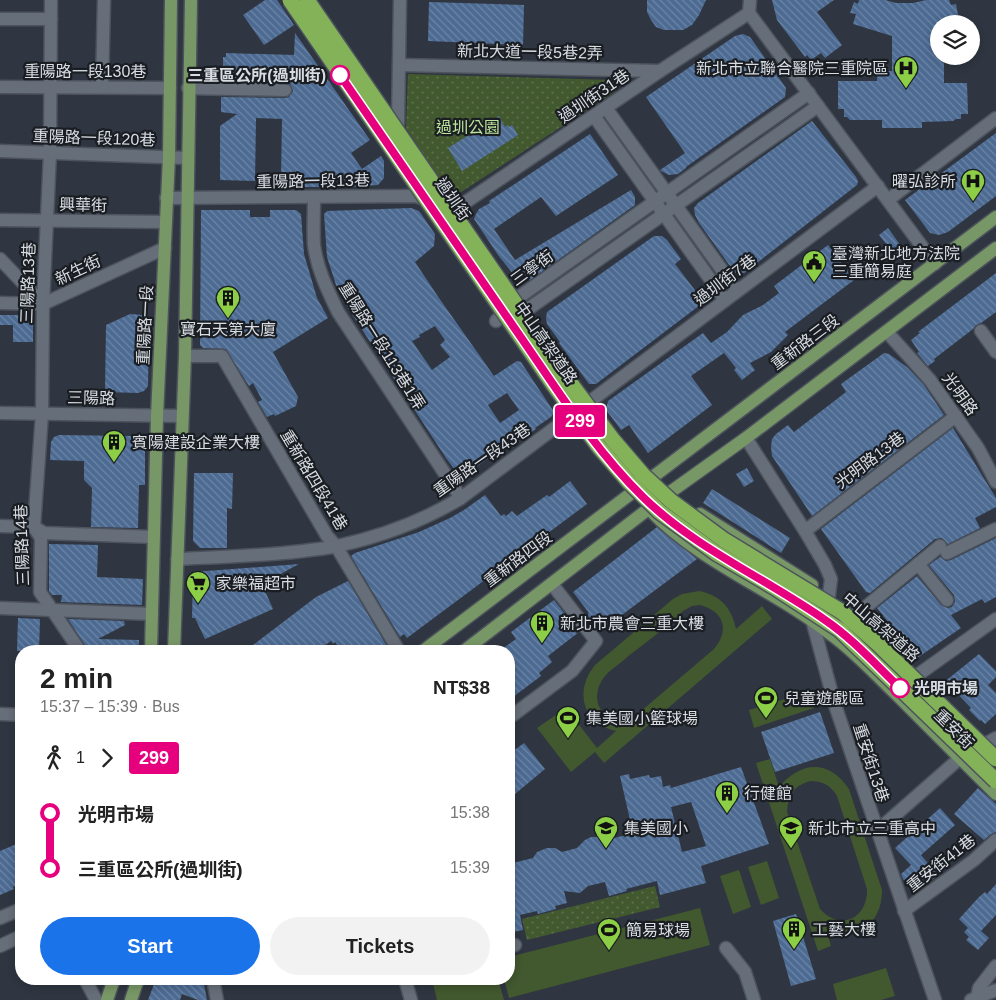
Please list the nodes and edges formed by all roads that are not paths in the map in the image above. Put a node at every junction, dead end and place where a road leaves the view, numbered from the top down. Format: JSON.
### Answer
{"nodes":[{"id":1,"x":51,"y":0,"type":"edge"},
{"id":2,"x":104,"y":0,"type":"edge"},
{"id":3,"x":171,"y":0,"type":"edge"},
{"id":4,"x":190,"y":0,"type":"edge"},
{"id":5,"x":290,"y":0,"type":"edge"},
{"id":6,"x":296,"y":0,"type":"edge"},
{"id":7,"x":307,"y":0,"type":"edge"},
{"id":8,"x":400,"y":0,"type":"edge"},
{"id":9,"x":750,"y":0,"type":"edge"},
{"id":10,"x":750,"y":13,"type":"junction"},
{"id":11,"x":0,"y":18,"type":"edge"},
{"id":12,"x":51,"y":19,"type":"junction"},
{"id":13,"x":399,"y":65,"type":"junction"},
{"id":14,"x":660,"y":71,"type":"junction"},
{"id":15,"x":0,"y":87,"type":"edge"},
{"id":16,"x":51,"y":87,"type":"junction"},
{"id":17,"x":102,"y":87,"type":"junction"},
{"id":18,"x":170,"y":88,"type":"junction"},
{"id":19,"x":188,"y":88,"type":"junction"},
{"id":20,"x":285,"y":90,"type":"dead end"},
{"id":21,"x":809,"y":93,"type":"junction"},
{"id":22,"x":818,"y":106,"type":"junction"},
{"id":23,"x":606,"y":108,"type":"junction"},
{"id":24,"x":594,"y":116,"type":"junction"},
{"id":25,"x":996,"y":118,"type":"edge"},
{"id":26,"x":394,"y":142,"type":"junction"},
{"id":27,"x":0,"y":151,"type":"edge"},
{"id":28,"x":50,"y":153,"type":"junction"},
{"id":29,"x":169,"y":157,"type":"junction"},
{"id":30,"x":187,"y":158,"type":"junction"},
{"id":31,"x":416,"y":173,"type":"junction"},
{"id":32,"x":878,"y":186,"type":"junction"},
{"id":33,"x":667,"y":193,"type":"junction"},
{"id":34,"x":415,"y":196,"type":"junction"},
{"id":35,"x":166,"y":198,"type":"junction"},
{"id":36,"x":186,"y":198,"type":"junction"},
{"id":37,"x":314,"y":198,"type":"junction"},
{"id":38,"x":434,"y":200,"type":"junction"},
{"id":39,"x":888,"y":200,"type":"junction"},
{"id":40,"x":655,"y":202,"type":"junction"},
{"id":41,"x":676,"y":206,"type":"junction"},
{"id":42,"x":457,"y":208,"type":"joint"},
{"id":43,"x":664,"y":214,"type":"junction"},
{"id":44,"x":996,"y":217,"type":"edge"},
{"id":45,"x":0,"y":220,"type":"edge"},
{"id":46,"x":47,"y":220,"type":"junction"},
{"id":47,"x":166,"y":222,"type":"junction"},
{"id":48,"x":165,"y":248,"type":"junction"},
{"id":49,"x":996,"y":248,"type":"edge"},
{"id":50,"x":0,"y":259,"type":"edge"},
{"id":51,"x":935,"y":264,"type":"junction"},
{"id":52,"x":737,"y":291,"type":"junction"},
{"id":53,"x":725,"y":300,"type":"junction"},
{"id":54,"x":0,"y":303,"type":"edge"},
{"id":55,"x":43,"y":304,"type":"junction"},
{"id":56,"x":508,"y":308,"type":"junction"},
{"id":57,"x":496,"y":321,"type":"dead end"},
{"id":58,"x":981,"y":331,"type":"dead end"},
{"id":59,"x":887,"y":332,"type":"junction"},
{"id":60,"x":996,"y":352,"type":"edge"},
{"id":61,"x":184,"y":356,"type":"junction"},
{"id":62,"x":591,"y":400,"type":"joint"},
{"id":63,"x":581,"y":412,"type":"junction"},
{"id":64,"x":0,"y":413,"type":"edge"},
{"id":65,"x":42,"y":414,"type":"junction"},
{"id":66,"x":157,"y":416,"type":"junction"},
{"id":67,"x":182,"y":416,"type":"junction"},
{"id":68,"x":956,"y":416,"type":"junction"},
{"id":69,"x":746,"y":438,"type":"junction"},
{"id":70,"x":651,"y":478,"type":"junction"},
{"id":71,"x":995,"y":478,"type":"edge"},
{"id":72,"x":633,"y":492,"type":"junction"},
{"id":73,"x":669,"y":493,"type":"junction"},
{"id":74,"x":461,"y":498,"type":"junction"},
{"id":75,"x":649,"y":509,"type":"junction"},
{"id":76,"x":0,"y":526,"type":"edge"},
{"id":77,"x":34,"y":527,"type":"junction"},
{"id":78,"x":996,"y":529,"type":"edge"},
{"id":79,"x":805,"y":531,"type":"junction"},
{"id":80,"x":153,"y":537,"type":"junction"},
{"id":81,"x":336,"y":546,"type":"junction"},
{"id":82,"x":177,"y":559,"type":"junction"},
{"id":83,"x":918,"y":564,"type":"junction"},
{"id":84,"x":552,"y":584,"type":"junction"},
{"id":85,"x":829,"y":595,"type":"junction"},
{"id":86,"x":947,"y":600,"type":"dead end"},
{"id":87,"x":0,"y":608,"type":"edge"},
{"id":88,"x":53,"y":610,"type":"junction"},
{"id":89,"x":152,"y":614,"type":"junction"},
{"id":90,"x":856,"y":614,"type":"junction"},
{"id":91,"x":996,"y":619,"type":"edge"},
{"id":92,"x":812,"y":620,"type":"junction"},
{"id":93,"x":76,"y":645,"type":"edge"},
{"id":94,"x":150,"y":645,"type":"edge"},
{"id":95,"x":174,"y":645,"type":"edge"},
{"id":96,"x":395,"y":645,"type":"edge"},
{"id":97,"x":431,"y":645,"type":"edge"},
{"id":98,"x":472,"y":645,"type":"edge"},
{"id":99,"x":919,"y":674,"type":"junction"},
{"id":100,"x":0,"y":714,"type":"edge"},
{"id":101,"x":15,"y":714,"type":"edge"},
{"id":102,"x":515,"y":714,"type":"edge"},
{"id":103,"x":994,"y":743,"type":"edge"},
{"id":104,"x":960,"y":758,"type":"junction"},
{"id":105,"x":996,"y":759,"type":"edge"},
{"id":106,"x":996,"y":781,"type":"edge"},
{"id":107,"x":996,"y":794,"type":"edge"},
{"id":108,"x":877,"y":831,"type":"junction"},
{"id":109,"x":996,"y":840,"type":"edge"},
{"id":110,"x":15,"y":911,"type":"edge"},
{"id":111,"x":904,"y":911,"type":"junction"},
{"id":112,"x":0,"y":918,"type":"edge"},
{"id":113,"x":15,"y":940,"type":"edge"},
{"id":114,"x":0,"y":946,"type":"edge"},
{"id":115,"x":726,"y":948,"type":"dead end"},
{"id":116,"x":996,"y":966,"type":"edge"},
{"id":117,"x":89,"y":985,"type":"edge"},
{"id":118,"x":112,"y":985,"type":"edge"},
{"id":119,"x":136,"y":985,"type":"edge"},
{"id":120,"x":214,"y":985,"type":"edge"},
{"id":121,"x":407,"y":985,"type":"edge"},
{"id":122,"x":996,"y":990,"type":"edge"},
{"id":123,"x":976,"y":999,"type":"edge"},
{"id":124,"x":96,"y":1000,"type":"edge"},
{"id":125,"x":107,"y":1000,"type":"edge"},
{"id":126,"x":131,"y":1000,"type":"edge"},
{"id":127,"x":217,"y":1000,"type":"edge"},
{"id":128,"x":411,"y":1000,"type":"edge"},
{"id":129,"x":754,"y":1000,"type":"edge"},
{"id":130,"x":935,"y":1000,"type":"edge"}],
"edges":[{"from":1,"to":12,"type":"street","name":"三陽路13巷"},
{"from":2,"to":17,"type":"street"},
{"from":3,"to":18,"type":"main road","name":"重陽路一段"},
{"from":4,"to":19,"type":"main road"},
{"from":5,"to":106,"type":"highway","name":"中山高架道路","bridge":true},
{"from":6,"to":26,"type":"main road","name":"過圳街"},
{"from":7,"to":105,"type":"highway","name":"中山高架道路","bridge":true},
{"from":8,"to":13,"type":"street"},
{"from":9,"to":10,"type":"street"},
{"from":10,"to":14,"type":"street","name":"過圳街31巷"},
{"from":10,"to":21,"type":"street"},
{"from":11,"to":12,"type":"street"},
{"from":12,"to":16,"type":"street","name":"三陽路13巷"},
{"from":13,"to":14,"type":"street","name":"新北大道一段5巷2弄"},
{"from":13,"to":26,"type":"street"},
{"from":14,"to":23,"type":"street","name":"過圳街31巷"},
{"from":15,"to":16,"type":"street","name":"重陽路一段130巷"},
{"from":16,"to":17,"type":"street","name":"重陽路一段130巷"},
{"from":16,"to":28,"type":"street","name":"三陽路13巷"},
{"from":17,"to":18,"type":"street","name":"重陽路一段130巷"},
{"from":18,"to":29,"type":"main road","name":"重陽路一段"},
{"from":19,"to":20,"type":"street"},
{"from":19,"to":30,"type":"main road"},
{"from":21,"to":22,"type":"street"},
{"from":21,"to":33,"type":"street","name":"三寧街"},
{"from":22,"to":32,"type":"street"},
{"from":22,"to":41,"type":"street","name":"三寧街"},
{"from":23,"to":24,"type":"street","name":"過圳街31巷"},
{"from":23,"to":33,"type":"street"},
{"from":24,"to":40,"type":"street"},
{"from":24,"to":42,"type":"street","name":"過圳街31巷"},
{"from":25,"to":39,"type":"street"},
{"from":26,"to":31,"type":"main road","name":"過圳街"},
{"from":27,"to":28,"type":"street","name":"重陽路一段120巷"},
{"from":28,"to":29,"type":"street","name":"重陽路一段120巷"},
{"from":28,"to":46,"type":"street","name":"三陽路13巷"},
{"from":29,"to":30,"type":"street","name":"重陽路一段120巷"},
{"from":29,"to":35,"type":"main road","name":"重陽路一段"},
{"from":30,"to":36,"type":"main road"},
{"from":31,"to":34,"type":"main road"},
{"from":31,"to":38,"type":"main road","name":"過圳街"},
{"from":32,"to":39,"type":"street"},
{"from":32,"to":52,"type":"street","name":"過圳街7巷"},
{"from":33,"to":40,"type":"street","name":"三寧街"},
{"from":33,"to":41,"type":"street"},
{"from":34,"to":37,"type":"street","name":"重陽路一段13巷"},
{"from":34,"to":38,"type":"street","name":"重陽路一段13巷"},
{"from":35,"to":36,"type":"street","name":"重陽路一段13巷"},
{"from":35,"to":47,"type":"main road","name":"重陽路一段"},
{"from":36,"to":37,"type":"street","name":"重陽路一段13巷"},
{"from":36,"to":61,"type":"main road"},
{"from":37,"to":74,"type":"street","name":"重陽路一段113巷1弄"},
{"from":38,"to":42,"type":"street","name":"重陽路一段13巷"},
{"from":38,"to":56,"type":"main road","name":"過圳街"},
{"from":39,"to":51,"type":"street"},
{"from":40,"to":43,"type":"street"},
{"from":40,"to":56,"type":"street","name":"三寧街"},
{"from":41,"to":43,"type":"street","name":"三寧街"},
{"from":41,"to":52,"type":"street"},
{"from":43,"to":53,"type":"street"},
{"from":43,"to":56,"type":"street","name":"三寧街"},
{"from":44,"to":51,"type":"main road","name":"重新路三段"},
{"from":45,"to":46,"type":"street","name":"興華街"},
{"from":46,"to":47,"type":"street","name":"興華街"},
{"from":46,"to":55,"type":"street","name":"三陽路13巷"},
{"from":47,"to":48,"type":"main road","name":"重陽路一段"},
{"from":48,"to":55,"type":"street","name":"新生街"},
{"from":48,"to":66,"type":"main road","name":"重陽路一段"},
{"from":49,"to":59,"type":"main road"},
{"from":50,"to":55,"type":"street"},
{"from":51,"to":70,"type":"main road","name":"重新路三段"},
{"from":52,"to":53,"type":"street","name":"過圳街7巷"},
{"from":53,"to":62,"type":"street","name":"過圳街7巷"},
{"from":54,"to":55,"type":"street","name":"新生街"},
{"from":55,"to":65,"type":"street","name":"三陽路13巷"},
{"from":56,"to":57,"type":"street"},
{"from":56,"to":63,"type":"main road","name":"過圳街"},
{"from":58,"to":60,"type":"street"},
{"from":59,"to":68,"type":"street","name":"光明路"},
{"from":59,"to":69,"type":"main road"},
{"from":61,"to":67,"type":"main road"},
{"from":61,"to":81,"type":"street","name":"重新路四段41巷"},
{"from":62,"to":63,"type":"street","name":"重陽路一段43巷"},
{"from":63,"to":70,"type":"main road"},
{"from":63,"to":72,"type":"main road","name":"過圳街"},
{"from":63,"to":74,"type":"street","name":"重陽路一段43巷"},
{"from":64,"to":65,"type":"street","name":"三陽路"},
{"from":65,"to":66,"type":"street","name":"三陽路"},
{"from":65,"to":77,"type":"street","name":"三陽路14巷"},
{"from":66,"to":67,"type":"street","name":"三陽路"},
{"from":66,"to":80,"type":"main road","name":"重陽路一段"},
{"from":67,"to":82,"type":"main road"},
{"from":68,"to":71,"type":"street","name":"光明路"},
{"from":68,"to":79,"type":"street","name":"光明路13巷"},
{"from":69,"to":73,"type":"main road"},
{"from":69,"to":79,"type":"street"},
{"from":70,"to":72,"type":"main road","name":"重新路三段"},
{"from":70,"to":73,"type":"main road"},
{"from":72,"to":75,"type":"main road","name":"過圳街"},
{"from":72,"to":97,"type":"main road","name":"重新路四段"},
{"from":73,"to":75,"type":"main road"},
{"from":73,"to":85,"type":"main road","name":"重安街"},
{"from":74,"to":81,"type":"street","name":"重陽路一段43巷"},
{"from":75,"to":84,"type":"main road"},
{"from":75,"to":92,"type":"main road","name":"重安街"},
{"from":76,"to":77,"type":"street"},
{"from":77,"to":80,"type":"street"},
{"from":77,"to":88,"type":"street","name":"三陽路14巷"},
{"from":78,"to":83,"type":"street"},
{"from":79,"to":85,"type":"street"},
{"from":80,"to":89,"type":"main road","name":"重陽路一段"},
{"from":81,"to":82,"type":"street","name":"重陽路一段43巷"},
{"from":81,"to":96,"type":"street","name":"重新路四段41巷"},
{"from":82,"to":95,"type":"main road"},
{"from":83,"to":86,"type":"street"},
{"from":83,"to":90,"type":"street"},
{"from":84,"to":98,"type":"main road"},
{"from":84,"to":102,"type":"street"},
{"from":85,"to":90,"type":"main road","name":"重安街"},
{"from":85,"to":92,"type":"street"},
{"from":87,"to":88,"type":"street"},
{"from":88,"to":89,"type":"street"},
{"from":88,"to":93,"type":"street","name":"三陽路14巷"},
{"from":89,"to":94,"type":"main road","name":"重陽路一段"},
{"from":90,"to":99,"type":"main road","name":"重安街"},
{"from":91,"to":99,"type":"street"},
{"from":92,"to":104,"type":"main road","name":"重安街"},
{"from":92,"to":108,"type":"street","name":"重安街13巷"},
{"from":99,"to":103,"type":"main road","name":"重安街"},
{"from":100,"to":101,"type":"street"},
{"from":103,"to":104,"type":"street"},
{"from":104,"to":107,"type":"main road","name":"重安街"},
{"from":104,"to":108,"type":"street"},
{"from":108,"to":111,"type":"street","name":"重安街13巷"},
{"from":109,"to":111,"type":"street","name":"重安街41巷"},
{"from":110,"to":112,"type":"street"},
{"from":111,"to":130,"type":"street","name":"重安街13巷"},
{"from":113,"to":114,"type":"street"},
{"from":115,"to":129,"type":"street"},
{"from":116,"to":123,"type":"street"},
{"from":117,"to":124,"type":"street"},
{"from":118,"to":125,"type":"main road"},
{"from":119,"to":126,"type":"main road"},
{"from":120,"to":127,"type":"street"},
{"from":121,"to":128,"type":"street"},
{"from":122,"to":123,"type":"street"}]}
